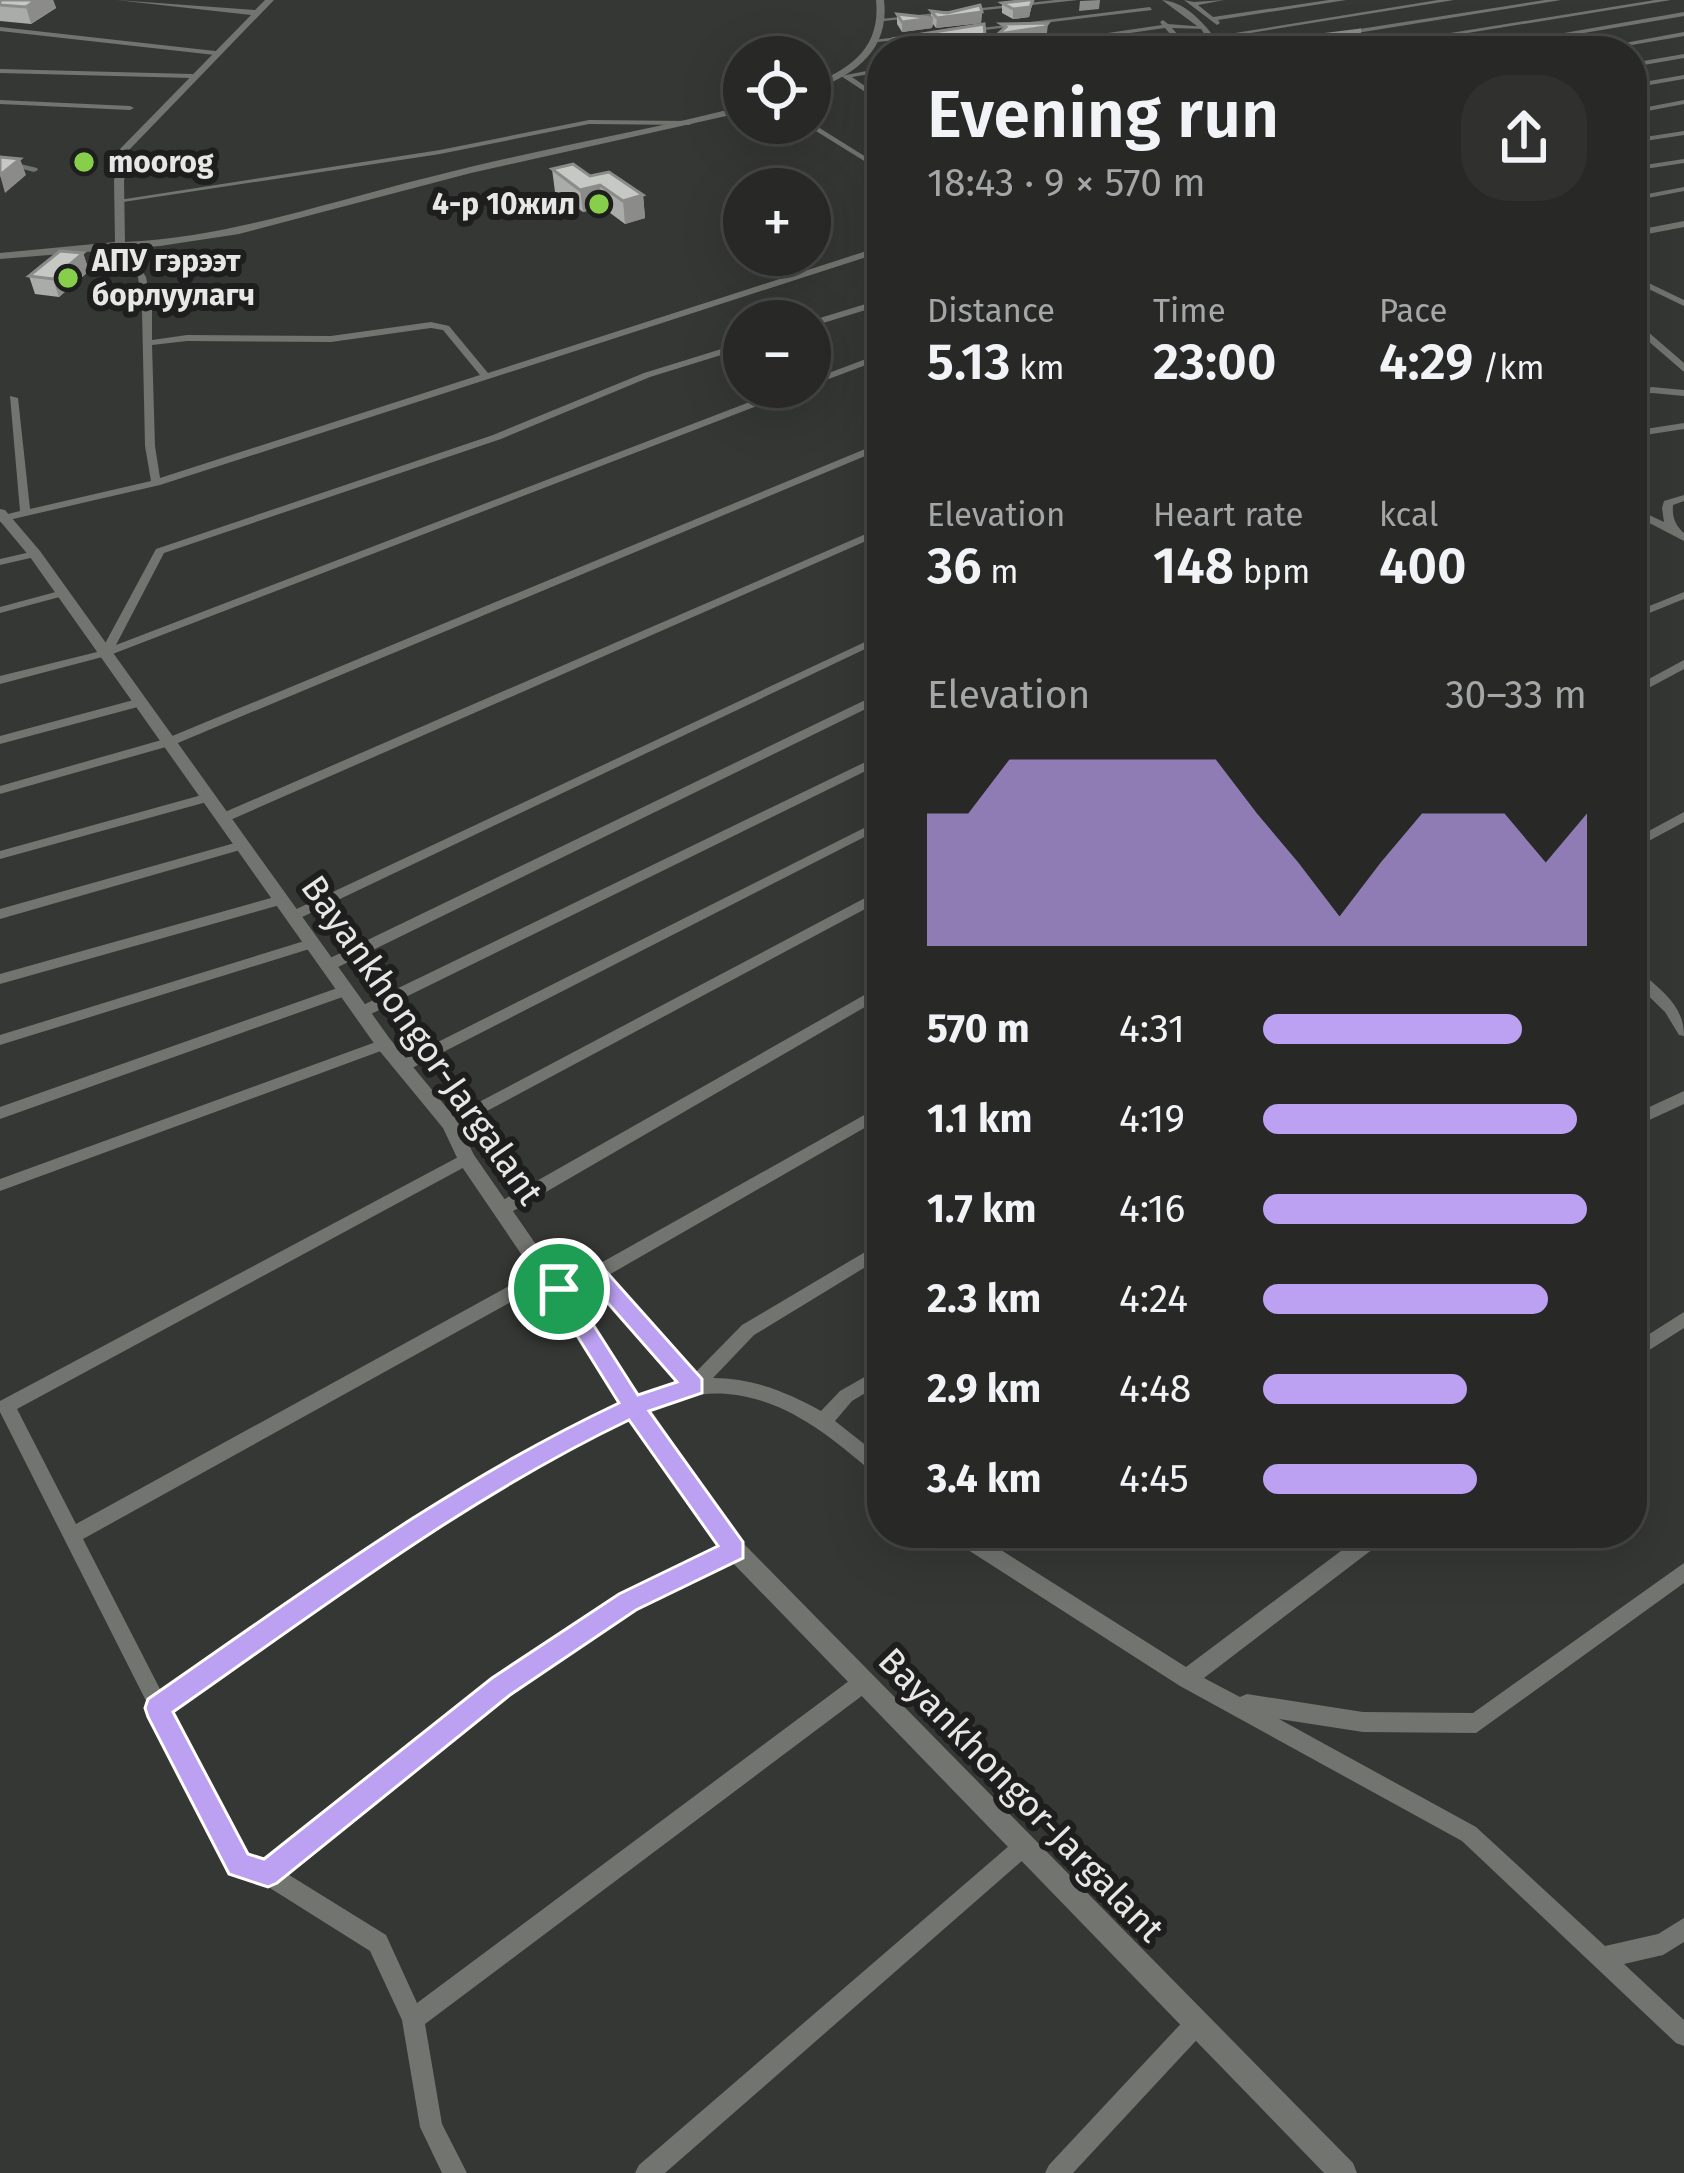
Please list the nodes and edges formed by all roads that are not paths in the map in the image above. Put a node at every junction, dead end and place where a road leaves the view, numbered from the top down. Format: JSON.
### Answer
{"nodes":[{"id":1,"x":120,"y":0,"type":"edge"},
{"id":2,"x":269,"y":0,"type":"edge"},
{"id":3,"x":881,"y":0,"type":"edge"},
{"id":4,"x":1075,"y":0,"type":"edge"},
{"id":5,"x":1166,"y":0,"type":"edge"},
{"id":6,"x":1221,"y":0,"type":"edge"},
{"id":7,"x":1343,"y":0,"type":"edge"},
{"id":8,"x":1450,"y":0,"type":"edge"},
{"id":9,"x":1558,"y":0,"type":"edge"},
{"id":10,"x":1668,"y":0,"type":"edge"},
{"id":11,"x":1190,"y":2,"type":"edge"},
{"id":12,"x":1147,"y":4,"type":"edge"},
{"id":13,"x":257,"y":13,"type":"junction"},
{"id":14,"x":1684,"y":14,"type":"edge"},
{"id":15,"x":884,"y":19,"type":"junction"},
{"id":16,"x":1207,"y":23,"type":"junction"},
{"id":17,"x":1168,"y":26,"type":"junction"},
{"id":18,"x":1,"y":30,"type":"edge"},
{"id":19,"x":956,"y":32,"type":"edge"},
{"id":20,"x":1232,"y":34,"type":"joint"},
{"id":21,"x":1684,"y":34,"type":"edge"},
{"id":22,"x":935,"y":35,"type":"edge"},
{"id":23,"x":878,"y":36,"type":"edge"},
{"id":24,"x":923,"y":36,"type":"edge"},
{"id":25,"x":1096,"y":36,"type":"edge"},
{"id":26,"x":1175,"y":36,"type":"edge"},
{"id":27,"x":1213,"y":36,"type":"edge"},
{"id":28,"x":1328,"y":36,"type":"edge"},
{"id":29,"x":1439,"y":36,"type":"edge"},
{"id":30,"x":1554,"y":36,"type":"edge"},
{"id":31,"x":1647,"y":40,"type":"edge"},
{"id":32,"x":867,"y":51,"type":"edge"},
{"id":33,"x":215,"y":53,"type":"junction"},
{"id":34,"x":1684,"y":56,"type":"edge"},
{"id":35,"x":1647,"y":62,"type":"edge"},
{"id":36,"x":0,"y":71,"type":"edge"},
{"id":37,"x":867,"y":72,"type":"edge"},
{"id":38,"x":192,"y":76,"type":"junction"},
{"id":39,"x":845,"y":76,"type":"junction"},
{"id":40,"x":1684,"y":76,"type":"edge"},
{"id":41,"x":831,"y":81,"type":"edge"},
{"id":42,"x":1647,"y":83,"type":"edge"},
{"id":43,"x":867,"y":88,"type":"edge"},
{"id":44,"x":0,"y":102,"type":"edge"},
{"id":45,"x":1684,"y":102,"type":"edge"},
{"id":46,"x":130,"y":108,"type":"dead end"},
{"id":47,"x":1647,"y":109,"type":"edge"},
{"id":48,"x":723,"y":115,"type":"edge"},
{"id":49,"x":692,"y":123,"type":"junction"},
{"id":50,"x":1684,"y":133,"type":"edge"},
{"id":51,"x":831,"y":138,"type":"edge"},
{"id":52,"x":1647,"y":139,"type":"edge"},
{"id":53,"x":0,"y":161,"type":"edge"},
{"id":54,"x":867,"y":161,"type":"edge"},
{"id":55,"x":1684,"y":161,"type":"edge"},
{"id":56,"x":1647,"y":167,"type":"edge"},
{"id":57,"x":34,"y":170,"type":"dead end"},
{"id":58,"x":1684,"y":189,"type":"edge"},
{"id":59,"x":1647,"y":196,"type":"edge"},
{"id":60,"x":123,"y":200,"type":"junction"},
{"id":61,"x":1684,"y":224,"type":"edge"},
{"id":62,"x":1647,"y":231,"type":"edge"},
{"id":63,"x":120,"y":244,"type":"junction"},
{"id":64,"x":867,"y":255,"type":"edge"},
{"id":65,"x":0,"y":256,"type":"edge"},
{"id":66,"x":1647,"y":286,"type":"edge"},
{"id":67,"x":1684,"y":291,"type":"edge"},
{"id":68,"x":1668,"y":296,"type":"junction"},
{"id":69,"x":1684,"y":303,"type":"edge"},
{"id":70,"x":867,"y":307,"type":"edge"},
{"id":71,"x":831,"y":318,"type":"edge"},
{"id":72,"x":1647,"y":335,"type":"edge"},
{"id":73,"x":147,"y":343,"type":"junction"},
{"id":74,"x":723,"y":351,"type":"edge"},
{"id":75,"x":867,"y":361,"type":"edge"},
{"id":76,"x":1684,"y":369,"type":"edge"},
{"id":77,"x":831,"y":374,"type":"edge"},
{"id":78,"x":486,"y":376,"type":"junction"},
{"id":79,"x":1647,"y":390,"type":"edge"},
{"id":80,"x":1684,"y":393,"type":"edge"},
{"id":81,"x":13,"y":398,"type":"dead end"},
{"id":82,"x":743,"y":408,"type":"edge"},
{"id":83,"x":1684,"y":426,"type":"edge"},
{"id":84,"x":1647,"y":432,"type":"edge"},
{"id":85,"x":867,"y":451,"type":"edge"},
{"id":86,"x":156,"y":483,"type":"junction"},
{"id":87,"x":1684,"y":499,"type":"edge"},
{"id":88,"x":7,"y":516,"type":"edge"},
{"id":89,"x":1647,"y":519,"type":"edge"},
{"id":90,"x":1679,"y":535,"type":"edge"},
{"id":91,"x":867,"y":537,"type":"edge"},
{"id":92,"x":35,"y":554,"type":"junction"},
{"id":93,"x":0,"y":562,"type":"edge"},
{"id":94,"x":63,"y":593,"type":"junction"},
{"id":95,"x":1684,"y":595,"type":"edge"},
{"id":96,"x":1665,"y":601,"type":"junction"},
{"id":97,"x":0,"y":610,"type":"edge"},
{"id":98,"x":1647,"y":610,"type":"edge"},
{"id":99,"x":1684,"y":611,"type":"edge"},
{"id":100,"x":867,"y":644,"type":"edge"},
{"id":101,"x":106,"y":653,"type":"junction"},
{"id":102,"x":1684,"y":664,"type":"edge"},
{"id":103,"x":0,"y":680,"type":"edge"},
{"id":104,"x":1647,"y":685,"type":"edge"},
{"id":105,"x":141,"y":702,"type":"junction"},
{"id":106,"x":867,"y":703,"type":"edge"},
{"id":107,"x":0,"y":740,"type":"edge"},
{"id":108,"x":169,"y":742,"type":"junction"},
{"id":109,"x":867,"y":765,"type":"edge"},
{"id":110,"x":0,"y":790,"type":"edge"},
{"id":111,"x":209,"y":797,"type":"junction"},
{"id":112,"x":1684,"y":816,"type":"edge"},
{"id":113,"x":223,"y":818,"type":"junction"},
{"id":114,"x":867,"y":831,"type":"edge"},
{"id":115,"x":1647,"y":837,"type":"edge"},
{"id":116,"x":242,"y":844,"type":"junction"},
{"id":117,"x":0,"y":855,"type":"edge"},
{"id":118,"x":867,"y":902,"type":"edge"},
{"id":119,"x":287,"y":908,"type":"junction"},
{"id":120,"x":0,"y":914,"type":"edge"},
{"id":121,"x":314,"y":943,"type":"junction"},
{"id":122,"x":329,"y":965,"type":"junction"},
{"id":123,"x":0,"y":979,"type":"edge"},
{"id":124,"x":1647,"y":987,"type":"edge"},
{"id":125,"x":346,"y":990,"type":"junction"},
{"id":126,"x":867,"y":998,"type":"edge"},
{"id":127,"x":362,"y":1012,"type":"junction"},
{"id":128,"x":1684,"y":1031,"type":"edge"},
{"id":129,"x":0,"y":1040,"type":"edge"},
{"id":130,"x":384,"y":1044,"type":"junction"},
{"id":131,"x":405,"y":1065,"type":"junction"},
{"id":132,"x":1684,"y":1097,"type":"edge"},
{"id":133,"x":0,"y":1113,"type":"edge"},
{"id":134,"x":1647,"y":1115,"type":"edge"},
{"id":135,"x":867,"y":1120,"type":"edge"},
{"id":136,"x":450,"y":1124,"type":"junction"},
{"id":137,"x":466,"y":1159,"type":"junction"},
{"id":138,"x":0,"y":1185,"type":"edge"},
{"id":139,"x":502,"y":1209,"type":"junction"},
{"id":140,"x":867,"y":1258,"type":"edge"},
{"id":141,"x":596,"y":1274,"type":"junction"},
{"id":142,"x":554,"y":1281,"type":"junction"},
{"id":143,"x":1684,"y":1319,"type":"edge"},
{"id":144,"x":1647,"y":1344,"type":"edge"},
{"id":145,"x":867,"y":1383,"type":"edge"},
{"id":146,"x":694,"y":1386,"type":"junction"},
{"id":147,"x":633,"y":1407,"type":"junction"},
{"id":148,"x":824,"y":1420,"type":"junction"},
{"id":149,"x":867,"y":1456,"type":"edge"},
{"id":150,"x":71,"y":1536,"type":"junction"},
{"id":151,"x":985,"y":1548,"type":"edge"},
{"id":152,"x":1359,"y":1548,"type":"edge"},
{"id":153,"x":735,"y":1550,"type":"junction"},
{"id":154,"x":1684,"y":1572,"type":"edge"},
{"id":155,"x":1187,"y":1679,"type":"junction"},
{"id":156,"x":864,"y":1682,"type":"junction"},
{"id":157,"x":1232,"y":1701,"type":"junction"},
{"id":158,"x":158,"y":1708,"type":"junction"},
{"id":159,"x":1024,"y":1846,"type":"junction"},
{"id":160,"x":268,"y":1874,"type":"junction"},
{"id":161,"x":1684,"y":1930,"type":"edge"},
{"id":162,"x":1601,"y":1958,"type":"junction"},
{"id":163,"x":413,"y":2019,"type":"junction"},
{"id":164,"x":1197,"y":2023,"type":"junction"},
{"id":165,"x":1684,"y":2035,"type":"edge"},
{"id":166,"x":455,"y":2173,"type":"edge"},
{"id":167,"x":647,"y":2173,"type":"edge"},
{"id":168,"x":1057,"y":2173,"type":"edge"},
{"id":169,"x":1342,"y":2173,"type":"edge"}],
"edges":[{"from":1,"to":13,"type":"street"},
{"from":2,"to":13,"type":"street"},
{"from":3,"to":15,"type":"street"},
{"from":4,"to":15,"type":"street"},
{"from":5,"to":16,"type":"street"},
{"from":6,"to":11,"type":"street"},
{"from":7,"to":16,"type":"street"},
{"from":8,"to":20,"type":"street"},
{"from":9,"to":28,"type":"street"},
{"from":10,"to":29,"type":"street"},
{"from":11,"to":16,"type":"street"},
{"from":12,"to":17,"type":"street"},
{"from":12,"to":19,"type":"street"},
{"from":13,"to":33,"type":"street"},
{"from":14,"to":30,"type":"street"},
{"from":15,"to":23,"type":"street"},
{"from":16,"to":17,"type":"street"},
{"from":16,"to":20,"type":"street"},
{"from":16,"to":27,"type":"street"},
{"from":17,"to":25,"type":"street"},
{"from":17,"to":26,"type":"street"},
{"from":18,"to":33,"type":"street"},
{"from":21,"to":31,"type":"street"},
{"from":22,"to":24,"type":"street"},
{"from":32,"to":39,"type":"street"},
{"from":33,"to":38,"type":"street"},
{"from":34,"to":35,"type":"street"},
{"from":36,"to":38,"type":"street"},
{"from":37,"to":39,"type":"street"},
{"from":38,"to":60,"type":"street"},
{"from":39,"to":41,"type":"street"},
{"from":39,"to":43,"type":"street"},
{"from":40,"to":42,"type":"street"},
{"from":44,"to":46,"type":"street"},
{"from":45,"to":47,"type":"street"},
{"from":48,"to":49,"type":"street"},
{"from":49,"to":60,"type":"street"},
{"from":49,"to":63,"type":"street"},
{"from":50,"to":52,"type":"street"},
{"from":51,"to":54,"type":"street"},
{"from":53,"to":57,"type":"street"},
{"from":55,"to":56,"type":"street"},
{"from":58,"to":59,"type":"street"},
{"from":60,"to":63,"type":"street"},
{"from":61,"to":62,"type":"street"},
{"from":63,"to":65,"type":"street"},
{"from":63,"to":73,"type":"street"},
{"from":64,"to":78,"type":"street"},
{"from":66,"to":68,"type":"street"},
{"from":67,"to":68,"type":"street"},
{"from":68,"to":69,"type":"street"},
{"from":70,"to":71,"type":"street"},
{"from":72,"to":76,"type":"street"},
{"from":73,"to":78,"type":"street"},
{"from":73,"to":86,"type":"street"},
{"from":74,"to":101,"type":"street"},
{"from":75,"to":77,"type":"street"},
{"from":78,"to":86,"type":"street"},
{"from":79,"to":80,"type":"street"},
{"from":81,"to":88,"type":"street"},
{"from":82,"to":101,"type":"street"},
{"from":83,"to":84,"type":"street"},
{"from":85,"to":108,"type":"street"},
{"from":86,"to":88,"type":"street"},
{"from":87,"to":90,"type":"street"},
{"from":88,"to":92,"type":"street","name":"Bayankhongor-Jargalant"},
{"from":89,"to":90,"type":"street"},
{"from":91,"to":113,"type":"street"},
{"from":92,"to":93,"type":"street"},
{"from":92,"to":94,"type":"street","name":"Bayankhongor-Jargalant"},
{"from":94,"to":97,"type":"street"},
{"from":94,"to":101,"type":"street","name":"Bayankhongor-Jargalant"},
{"from":95,"to":96,"type":"street"},
{"from":96,"to":98,"type":"street"},
{"from":96,"to":99,"type":"street"},
{"from":100,"to":119,"type":"street"},
{"from":101,"to":103,"type":"street"},
{"from":101,"to":105,"type":"street","name":"Bayankhongor-Jargalant"},
{"from":102,"to":104,"type":"street"},
{"from":105,"to":107,"type":"street"},
{"from":105,"to":108,"type":"street","name":"Bayankhongor-Jargalant"},
{"from":106,"to":122,"type":"street"},
{"from":108,"to":110,"type":"street"},
{"from":108,"to":111,"type":"street","name":"Bayankhongor-Jargalant"},
{"from":109,"to":127,"type":"street"},
{"from":111,"to":113,"type":"street","name":"Bayankhongor-Jargalant"},
{"from":111,"to":117,"type":"street"},
{"from":112,"to":115,"type":"street"},
{"from":113,"to":116,"type":"street","name":"Bayankhongor-Jargalant"},
{"from":114,"to":131,"type":"street"},
{"from":116,"to":119,"type":"street","name":"Bayankhongor-Jargalant"},
{"from":116,"to":120,"type":"street"},
{"from":118,"to":136,"type":"street"},
{"from":119,"to":121,"type":"street","name":"Bayankhongor-Jargalant"},
{"from":119,"to":123,"type":"street"},
{"from":121,"to":122,"type":"street","name":"Bayankhongor-Jargalant"},
{"from":121,"to":129,"type":"street"},
{"from":122,"to":125,"type":"street","name":"Bayankhongor-Jargalant"},
{"from":124,"to":128,"type":"street"},
{"from":125,"to":127,"type":"street","name":"Bayankhongor-Jargalant"},
{"from":125,"to":133,"type":"street"},
{"from":126,"to":139,"type":"street"},
{"from":127,"to":130,"type":"street","name":"Bayankhongor-Jargalant"},
{"from":130,"to":131,"type":"street","name":"Bayankhongor-Jargalant"},
{"from":130,"to":138,"type":"street"},
{"from":131,"to":136,"type":"street","name":"Bayankhongor-Jargalant"},
{"from":132,"to":134,"type":"street"},
{"from":135,"to":141,"type":"street"},
{"from":136,"to":137,"type":"street","name":"Bayankhongor-Jargalant"},
{"from":137,"to":139,"type":"street","name":"Bayankhongor-Jargalant"},
{"from":137,"to":150,"type":"street"},
{"from":139,"to":142,"type":"street","name":"Bayankhongor-Jargalant"},
{"from":140,"to":146,"type":"street"},
{"from":141,"to":142,"type":"street"},
{"from":141,"to":146,"type":"street"},
{"from":142,"to":147,"type":"street","name":"Bayankhongor-Jargalant"},
{"from":142,"to":150,"type":"street"},
{"from":143,"to":144,"type":"street"},
{"from":145,"to":148,"type":"street"},
{"from":146,"to":147,"type":"street"},
{"from":146,"to":148,"type":"street"},
{"from":147,"to":153,"type":"street","name":"Bayankhongor-Jargalant"},
{"from":147,"to":158,"type":"street"},
{"from":148,"to":149,"type":"street"},
{"from":150,"to":158,"type":"street"},
{"from":151,"to":155,"type":"street"},
{"from":152,"to":155,"type":"street"},
{"from":153,"to":156,"type":"street","name":"Bayankhongor-Jargalant"},
{"from":153,"to":160,"type":"street"},
{"from":154,"to":157,"type":"street"},
{"from":155,"to":157,"type":"street"},
{"from":156,"to":159,"type":"street","name":"Bayankhongor-Jargalant"},
{"from":156,"to":163,"type":"street"},
{"from":157,"to":162,"type":"street"},
{"from":158,"to":160,"type":"street"},
{"from":159,"to":164,"type":"street","name":"Bayankhongor-Jargalant"},
{"from":159,"to":167,"type":"street"},
{"from":160,"to":163,"type":"street"},
{"from":161,"to":162,"type":"street"},
{"from":162,"to":165,"type":"street"},
{"from":163,"to":166,"type":"street"},
{"from":164,"to":168,"type":"street"},
{"from":164,"to":169,"type":"street","name":"Bayankhongor-Jargalant"}]}
